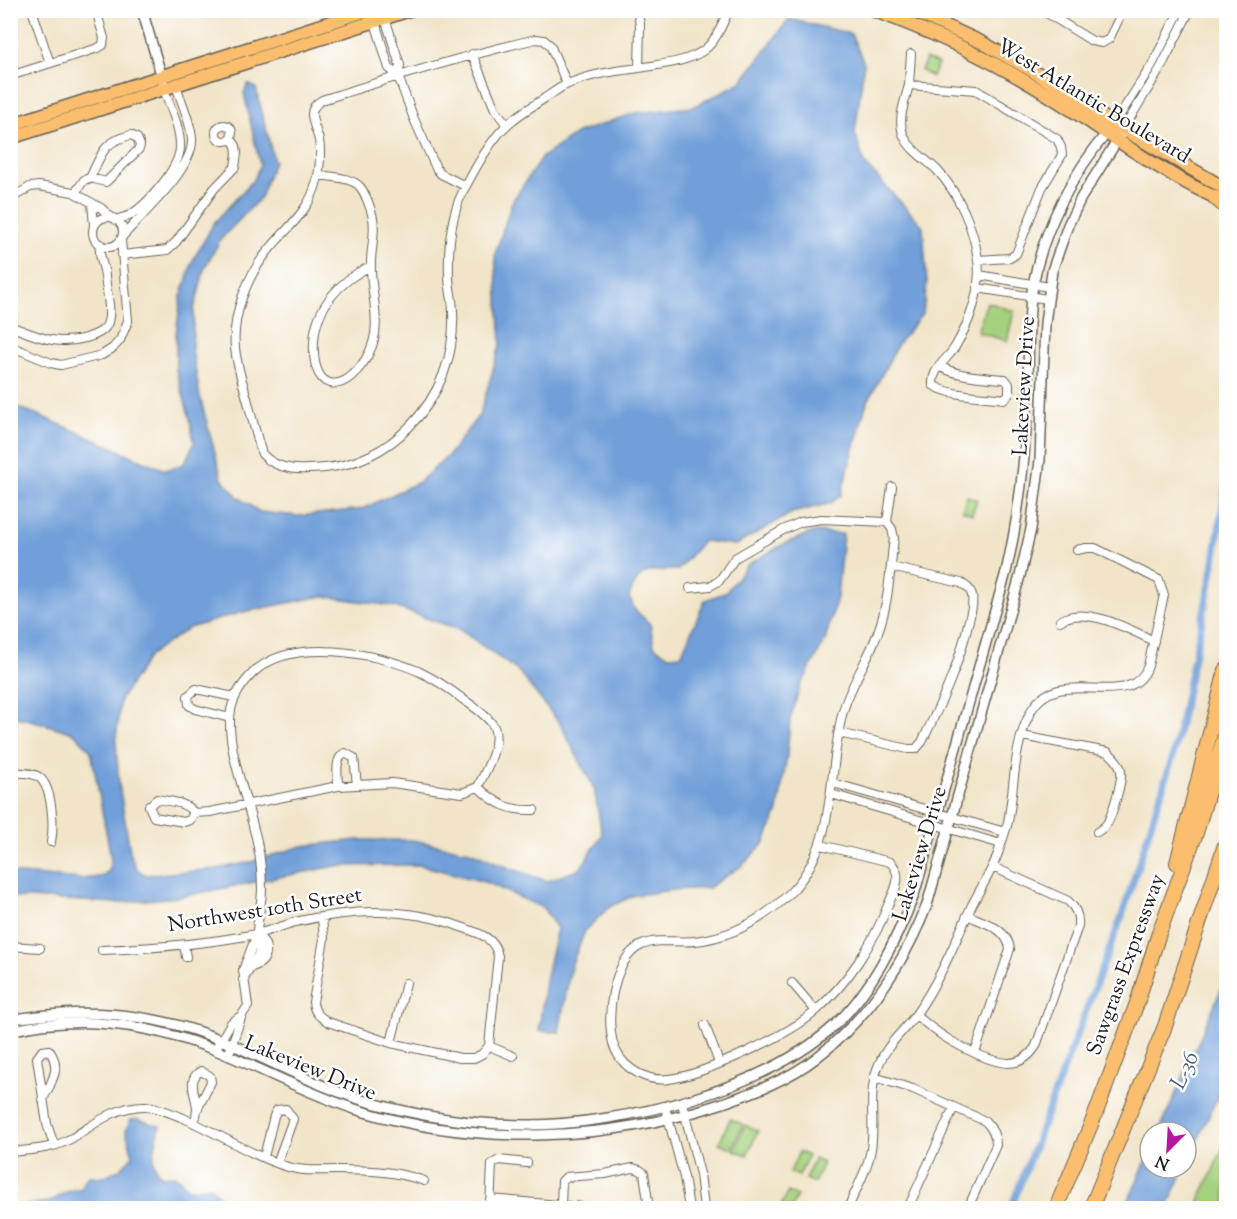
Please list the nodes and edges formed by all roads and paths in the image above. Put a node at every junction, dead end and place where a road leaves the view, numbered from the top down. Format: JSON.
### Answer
{"nodes":[{"id":1,"x":32,"y":10,"type":"edge"},
{"id":2,"x":96,"y":10,"type":"edge"},
{"id":3,"x":142,"y":10,"type":"edge"},
{"id":4,"x":410,"y":10,"type":"edge"},
{"id":5,"x":637,"y":10,"type":"edge"},
{"id":6,"x":872,"y":10,"type":"edge"},
{"id":7,"x":911,"y":10,"type":"edge"},
{"id":8,"x":1042,"y":10,"type":"edge"},
{"id":9,"x":1123,"y":10,"type":"edge"},
{"id":10,"x":1180,"y":10,"type":"edge"},
{"id":11,"x":1190,"y":10,"type":"edge"},
{"id":12,"x":728,"y":12,"type":"edge"},
{"id":13,"x":376,"y":14,"type":"edge"},
{"id":14,"x":962,"y":40,"type":"junction"},
{"id":15,"x":472,"y":54,"type":"junction"},
{"id":16,"x":911,"y":54,"type":"dead end"},
{"id":17,"x":50,"y":63,"type":"junction"},
{"id":18,"x":639,"y":68,"type":"junction"},
{"id":19,"x":10,"y":76,"type":"edge"},
{"id":20,"x":398,"y":76,"type":"junction"},
{"id":21,"x":163,"y":83,"type":"junction"},
{"id":22,"x":567,"y":84,"type":"junction"},
{"id":23,"x":176,"y":85,"type":"junction"},
{"id":24,"x":909,"y":85,"type":"junction"},
{"id":25,"x":10,"y":124,"type":"edge"},
{"id":26,"x":507,"y":125,"type":"junction"},
{"id":27,"x":1119,"y":126,"type":"junction"},
{"id":28,"x":1106,"y":134,"type":"junction"},
{"id":29,"x":10,"y":138,"type":"edge"},
{"id":30,"x":231,"y":138,"type":"dead end"},
{"id":31,"x":1117,"y":141,"type":"junction"},
{"id":32,"x":318,"y":175,"type":"junction"},
{"id":33,"x":90,"y":178,"type":"junction"},
{"id":34,"x":465,"y":186,"type":"junction"},
{"id":35,"x":1227,"y":189,"type":"edge"},
{"id":36,"x":75,"y":193,"type":"junction"},
{"id":37,"x":10,"y":199,"type":"edge"},
{"id":38,"x":92,"y":203,"type":"junction"},
{"id":39,"x":1223,"y":203,"type":"edge"},
{"id":40,"x":114,"y":219,"type":"junction"},
{"id":41,"x":94,"y":226,"type":"junction"},
{"id":42,"x":122,"y":238,"type":"junction"},
{"id":43,"x":106,"y":246,"type":"junction"},
{"id":44,"x":122,"y":254,"type":"junction"},
{"id":45,"x":978,"y":260,"type":"junction"},
{"id":46,"x":370,"y":266,"type":"junction"},
{"id":47,"x":979,"y":275,"type":"junction"},
{"id":48,"x":1033,"y":285,"type":"junction"},
{"id":49,"x":1049,"y":287,"type":"junction"},
{"id":50,"x":977,"y":288,"type":"junction"},
{"id":51,"x":1032,"y":296,"type":"junction"},
{"id":52,"x":1047,"y":299,"type":"junction"},
{"id":53,"x":10,"y":326,"type":"edge"},
{"id":54,"x":10,"y":346,"type":"edge"},
{"id":55,"x":939,"y":366,"type":"junction"},
{"id":56,"x":892,"y":487,"type":"dead end"},
{"id":57,"x":886,"y":522,"type":"junction"},
{"id":58,"x":1077,"y":550,"type":"dead end"},
{"id":59,"x":891,"y":567,"type":"junction"},
{"id":60,"x":690,"y":588,"type":"dead end"},
{"id":61,"x":1060,"y":621,"type":"dead end"},
{"id":62,"x":989,"y":634,"type":"junction"},
{"id":63,"x":1002,"y":639,"type":"junction"},
{"id":64,"x":1154,"y":641,"type":"junction"},
{"id":65,"x":1227,"y":670,"type":"edge"},
{"id":66,"x":234,"y":697,"type":"junction"},
{"id":67,"x":230,"y":718,"type":"junction"},
{"id":68,"x":1227,"y":731,"type":"edge"},
{"id":69,"x":839,"y":733,"type":"junction"},
{"id":70,"x":1022,"y":736,"type":"junction"},
{"id":71,"x":10,"y":772,"type":"edge"},
{"id":72,"x":833,"y":783,"type":"junction"},
{"id":73,"x":357,"y":785,"type":"junction"},
{"id":74,"x":338,"y":786,"type":"junction"},
{"id":75,"x":478,"y":787,"type":"junction"},
{"id":76,"x":831,"y":794,"type":"junction"},
{"id":77,"x":247,"y":805,"type":"junction"},
{"id":78,"x":534,"y":810,"type":"dead end"},
{"id":79,"x":194,"y":813,"type":"junction"},
{"id":80,"x":938,"y":813,"type":"junction"},
{"id":81,"x":952,"y":817,"type":"junction"},
{"id":82,"x":935,"y":825,"type":"junction"},
{"id":83,"x":949,"y":829,"type":"junction"},
{"id":84,"x":1005,"y":832,"type":"junction"},
{"id":85,"x":1097,"y":832,"type":"dead end"},
{"id":86,"x":51,"y":842,"type":"dead end"},
{"id":87,"x":1227,"y":842,"type":"edge"},
{"id":88,"x":1001,"y":844,"type":"junction"},
{"id":89,"x":821,"y":845,"type":"junction"},
{"id":90,"x":993,"y":867,"type":"junction"},
{"id":91,"x":968,"y":915,"type":"junction"},
{"id":92,"x":322,"y":918,"type":"junction"},
{"id":93,"x":1159,"y":933,"type":"junction"},
{"id":94,"x":257,"y":934,"type":"junction"},
{"id":95,"x":184,"y":945,"type":"junction"},
{"id":96,"x":10,"y":946,"type":"edge"},
{"id":97,"x":40,"y":948,"type":"dead end"},
{"id":98,"x":102,"y":950,"type":"dead end"},
{"id":99,"x":186,"y":957,"type":"dead end"},
{"id":100,"x":243,"y":980,"type":"junction"},
{"id":101,"x":406,"y":983,"type":"dead end"},
{"id":102,"x":792,"y":983,"type":"dead end"},
{"id":103,"x":816,"y":1011,"type":"junction"},
{"id":104,"x":242,"y":1015,"type":"junction"},
{"id":105,"x":916,"y":1015,"type":"junction"},
{"id":106,"x":10,"y":1020,"type":"edge"},
{"id":107,"x":705,"y":1025,"type":"dead end"},
{"id":108,"x":10,"y":1031,"type":"edge"},
{"id":109,"x":220,"y":1039,"type":"junction"},
{"id":110,"x":391,"y":1042,"type":"junction"},
{"id":111,"x":232,"y":1045,"type":"junction"},
{"id":112,"x":489,"y":1046,"type":"junction"},
{"id":113,"x":807,"y":1047,"type":"junction"},
{"id":114,"x":215,"y":1050,"type":"junction"},
{"id":115,"x":975,"y":1053,"type":"junction"},
{"id":116,"x":228,"y":1056,"type":"junction"},
{"id":117,"x":513,"y":1056,"type":"dead end"},
{"id":118,"x":814,"y":1060,"type":"junction"},
{"id":119,"x":719,"y":1063,"type":"junction"},
{"id":120,"x":874,"y":1077,"type":"junction"},
{"id":121,"x":44,"y":1099,"type":"junction"},
{"id":122,"x":682,"y":1103,"type":"junction"},
{"id":123,"x":665,"y":1107,"type":"junction"},
{"id":124,"x":954,"y":1107,"type":"junction"},
{"id":125,"x":198,"y":1110,"type":"dead end"},
{"id":126,"x":685,"y":1116,"type":"junction"},
{"id":127,"x":668,"y":1120,"type":"junction"},
{"id":128,"x":194,"y":1123,"type":"junction"},
{"id":129,"x":54,"y":1144,"type":"junction"},
{"id":130,"x":10,"y":1152,"type":"edge"},
{"id":131,"x":264,"y":1157,"type":"junction"},
{"id":132,"x":277,"y":1163,"type":"junction"},
{"id":133,"x":527,"y":1163,"type":"dead end"},
{"id":134,"x":424,"y":1181,"type":"dead end"},
{"id":135,"x":490,"y":1199,"type":"junction"},
{"id":136,"x":561,"y":1205,"type":"junction"},
{"id":137,"x":490,"y":1209,"type":"edge"},
{"id":138,"x":594,"y":1209,"type":"edge"},
{"id":139,"x":649,"y":1209,"type":"edge"},
{"id":140,"x":689,"y":1209,"type":"edge"},
{"id":141,"x":704,"y":1209,"type":"edge"},
{"id":142,"x":848,"y":1209,"type":"edge"},
{"id":143,"x":908,"y":1209,"type":"edge"},
{"id":144,"x":968,"y":1209,"type":"edge"},
{"id":145,"x":1056,"y":1209,"type":"edge"},
{"id":146,"x":1091,"y":1209,"type":"edge"}],
"edges":[{"from":1,"to":17,"type":"street"},
{"from":2,"to":17,"type":"street"},
{"from":3,"to":21,"type":"street"},
{"from":4,"to":13,"type":"main road"},
{"from":5,"to":18,"type":"street"},
{"from":6,"to":14,"type":"main road","name":"West Atlantic Boulevard"},
{"from":7,"to":14,"type":"main road","name":"West Atlantic Boulevard"},
{"from":8,"to":9,"type":"street"},
{"from":10,"to":27,"type":"street","name":"Lakeview Drive"},
{"from":11,"to":27,"type":"street","name":"Lakeview Drive"},
{"from":12,"to":18,"type":"street"},
{"from":13,"to":20,"type":"street"},
{"from":13,"to":21,"type":"main road"},
{"from":13,"to":23,"type":"main road"},
{"from":14,"to":27,"type":"main road","name":"West Atlantic Boulevard"},
{"from":14,"to":28,"type":"main road","name":"West Atlantic Boulevard"},
{"from":15,"to":20,"type":"street"},
{"from":15,"to":22,"type":"street"},
{"from":15,"to":26,"type":"street"},
{"from":16,"to":24,"type":"street"},
{"from":17,"to":19,"type":"street"},
{"from":18,"to":22,"type":"street"},
{"from":20,"to":32,"type":"street"},
{"from":20,"to":34,"type":"street"},
{"from":21,"to":23,"type":"main road"},
{"from":21,"to":25,"type":"main road"},
{"from":21,"to":29,"type":"main road"},
{"from":21,"to":40,"type":"street"},
{"from":22,"to":26,"type":"street"},
{"from":23,"to":42,"type":"street"},
{"from":24,"to":45,"type":"street"},
{"from":24,"to":45,"type":"street"},
{"from":26,"to":34,"type":"street"},
{"from":27,"to":28,"type":"street","name":"Lakeview Drive"},
{"from":27,"to":31,"type":"street","name":"Lakeview Drive"},
{"from":27,"to":35,"type":"main road","name":"West Atlantic Boulevard"},
{"from":28,"to":31,"type":"main road","name":"West Atlantic Boulevard"},
{"from":28,"to":48,"type":"street","name":"Lakeview Drive"},
{"from":30,"to":44,"type":"street"},
{"from":31,"to":39,"type":"main road","name":"West Atlantic Boulevard"},
{"from":31,"to":49,"type":"street","name":"Lakeview Drive"},
{"from":32,"to":34,"type":"street"},
{"from":32,"to":46,"type":"street"},
{"from":33,"to":33,"type":"street"},
{"from":33,"to":36,"type":"street"},
{"from":36,"to":37,"type":"street"},
{"from":36,"to":38,"type":"street"},
{"from":38,"to":40,"type":"street"},
{"from":38,"to":41,"type":"street"},
{"from":40,"to":41,"type":"street"},
{"from":40,"to":42,"type":"street"},
{"from":41,"to":43,"type":"street"},
{"from":42,"to":43,"type":"street"},
{"from":42,"to":44,"type":"street"},
{"from":43,"to":44,"type":"street"},
{"from":43,"to":53,"type":"street"},
{"from":44,"to":54,"type":"street"},
{"from":45,"to":47,"type":"street"},
{"from":46,"to":46,"type":"street"},
{"from":47,"to":48,"type":"street"},
{"from":47,"to":50,"type":"street"},
{"from":48,"to":49,"type":"street"},
{"from":48,"to":51,"type":"street","name":"Lakeview Drive"},
{"from":49,"to":52,"type":"street","name":"Lakeview Drive"},
{"from":50,"to":51,"type":"street"},
{"from":50,"to":55,"type":"street"},
{"from":51,"to":52,"type":"street"},
{"from":51,"to":62,"type":"street","name":"Lakeview Drive"},
{"from":52,"to":63,"type":"street","name":"Lakeview Drive"},
{"from":55,"to":55,"type":"street"},
{"from":56,"to":57,"type":"street"},
{"from":57,"to":59,"type":"street"},
{"from":57,"to":60,"type":"street"},
{"from":58,"to":64,"type":"street"},
{"from":59,"to":69,"type":"street"},
{"from":59,"to":69,"type":"street"},
{"from":61,"to":64,"type":"street"},
{"from":62,"to":63,"type":"street"},
{"from":62,"to":80,"type":"street","name":"Lakeview Drive"},
{"from":63,"to":81,"type":"street","name":"Lakeview Drive"},
{"from":64,"to":70,"type":"street"},
{"from":65,"to":93,"type":"highway"},
{"from":66,"to":67,"type":"street"},
{"from":66,"to":67,"type":"street"},
{"from":66,"to":75,"type":"street"},
{"from":67,"to":77,"type":"street"},
{"from":68,"to":93,"type":"highway","name":"Sawgrass Expressway"},
{"from":69,"to":72,"type":"street"},
{"from":70,"to":84,"type":"street"},
{"from":70,"to":85,"type":"street"},
{"from":71,"to":86,"type":"street"},
{"from":72,"to":76,"type":"street"},
{"from":72,"to":80,"type":"street"},
{"from":73,"to":74,"type":"street"},
{"from":73,"to":74,"type":"street"},
{"from":73,"to":75,"type":"street"},
{"from":74,"to":77,"type":"street"},
{"from":75,"to":78,"type":"street"},
{"from":76,"to":82,"type":"street"},
{"from":76,"to":89,"type":"street"},
{"from":77,"to":79,"type":"street"},
{"from":77,"to":94,"type":"street"},
{"from":79,"to":79,"type":"street"},
{"from":80,"to":81,"type":"street"},
{"from":80,"to":82,"type":"street","name":"Lakeview Drive"},
{"from":81,"to":83,"type":"street","name":"Lakeview Drive"},
{"from":81,"to":84,"type":"street"},
{"from":82,"to":83,"type":"street"},
{"from":82,"to":113,"type":"street","name":"Lakeview Drive"},
{"from":83,"to":88,"type":"street"},
{"from":83,"to":118,"type":"street","name":"Lakeview Drive"},
{"from":84,"to":88,"type":"street"},
{"from":87,"to":146,"type":"highway"},
{"from":88,"to":90,"type":"street"},
{"from":89,"to":103,"type":"street"},
{"from":89,"to":119,"type":"street"},
{"from":90,"to":91,"type":"street"},
{"from":90,"to":115,"type":"street"},
{"from":91,"to":105,"type":"street"},
{"from":91,"to":115,"type":"street"},
{"from":92,"to":94,"type":"street","name":"Northwest 10th Street"},
{"from":92,"to":110,"type":"street"},
{"from":92,"to":112,"type":"street","name":"Northwest 10th Street"},
{"from":93,"to":145,"type":"highway","name":"Sawgrass Expressway"},
{"from":94,"to":95,"type":"street","name":"Northwest 10th Street"},
{"from":94,"to":100,"type":"street"},
{"from":94,"to":100,"type":"street"},
{"from":95,"to":98,"type":"street","name":"Northwest 10th Street"},
{"from":95,"to":99,"type":"street"},
{"from":96,"to":97,"type":"street"},
{"from":100,"to":104,"type":"street"},
{"from":101,"to":110,"type":"street"},
{"from":102,"to":103,"type":"street"},
{"from":103,"to":119,"type":"street"},
{"from":104,"to":109,"type":"street"},
{"from":104,"to":111,"type":"street"},
{"from":105,"to":115,"type":"street"},
{"from":105,"to":120,"type":"street"},
{"from":106,"to":109,"type":"street","name":"Lakeview Drive"},
{"from":107,"to":119,"type":"street"},
{"from":108,"to":114,"type":"street","name":"Lakeview Drive"},
{"from":109,"to":111,"type":"street","name":"Lakeview Drive"},
{"from":109,"to":114,"type":"street"},
{"from":110,"to":112,"type":"street"},
{"from":111,"to":116,"type":"street"},
{"from":111,"to":123,"type":"street","name":"Lakeview Drive"},
{"from":112,"to":117,"type":"street"},
{"from":113,"to":118,"type":"street"},
{"from":113,"to":122,"type":"street","name":"Lakeview Drive"},
{"from":114,"to":116,"type":"street","name":"Lakeview Drive"},
{"from":116,"to":127,"type":"street","name":"Lakeview Drive"},
{"from":118,"to":126,"type":"street","name":"Lakeview Drive"},
{"from":120,"to":124,"type":"street"},
{"from":120,"to":142,"type":"street"},
{"from":121,"to":121,"type":"street"},
{"from":121,"to":129,"type":"street"},
{"from":122,"to":123,"type":"street","name":"Lakeview Drive"},
{"from":122,"to":126,"type":"street"},
{"from":123,"to":127,"type":"street"},
{"from":124,"to":143,"type":"street"},
{"from":124,"to":144,"type":"street"},
{"from":125,"to":128,"type":"street"},
{"from":126,"to":127,"type":"street","name":"Lakeview Drive"},
{"from":126,"to":141,"type":"street"},
{"from":127,"to":140,"type":"street"},
{"from":128,"to":129,"type":"street"},
{"from":128,"to":131,"type":"street"},
{"from":129,"to":130,"type":"street"},
{"from":131,"to":132,"type":"street"},
{"from":131,"to":132,"type":"street"},
{"from":132,"to":134,"type":"street"},
{"from":133,"to":135,"type":"street"},
{"from":135,"to":136,"type":"street"},
{"from":135,"to":137,"type":"street"},
{"from":136,"to":138,"type":"street"},
{"from":136,"to":139,"type":"street"}]}
